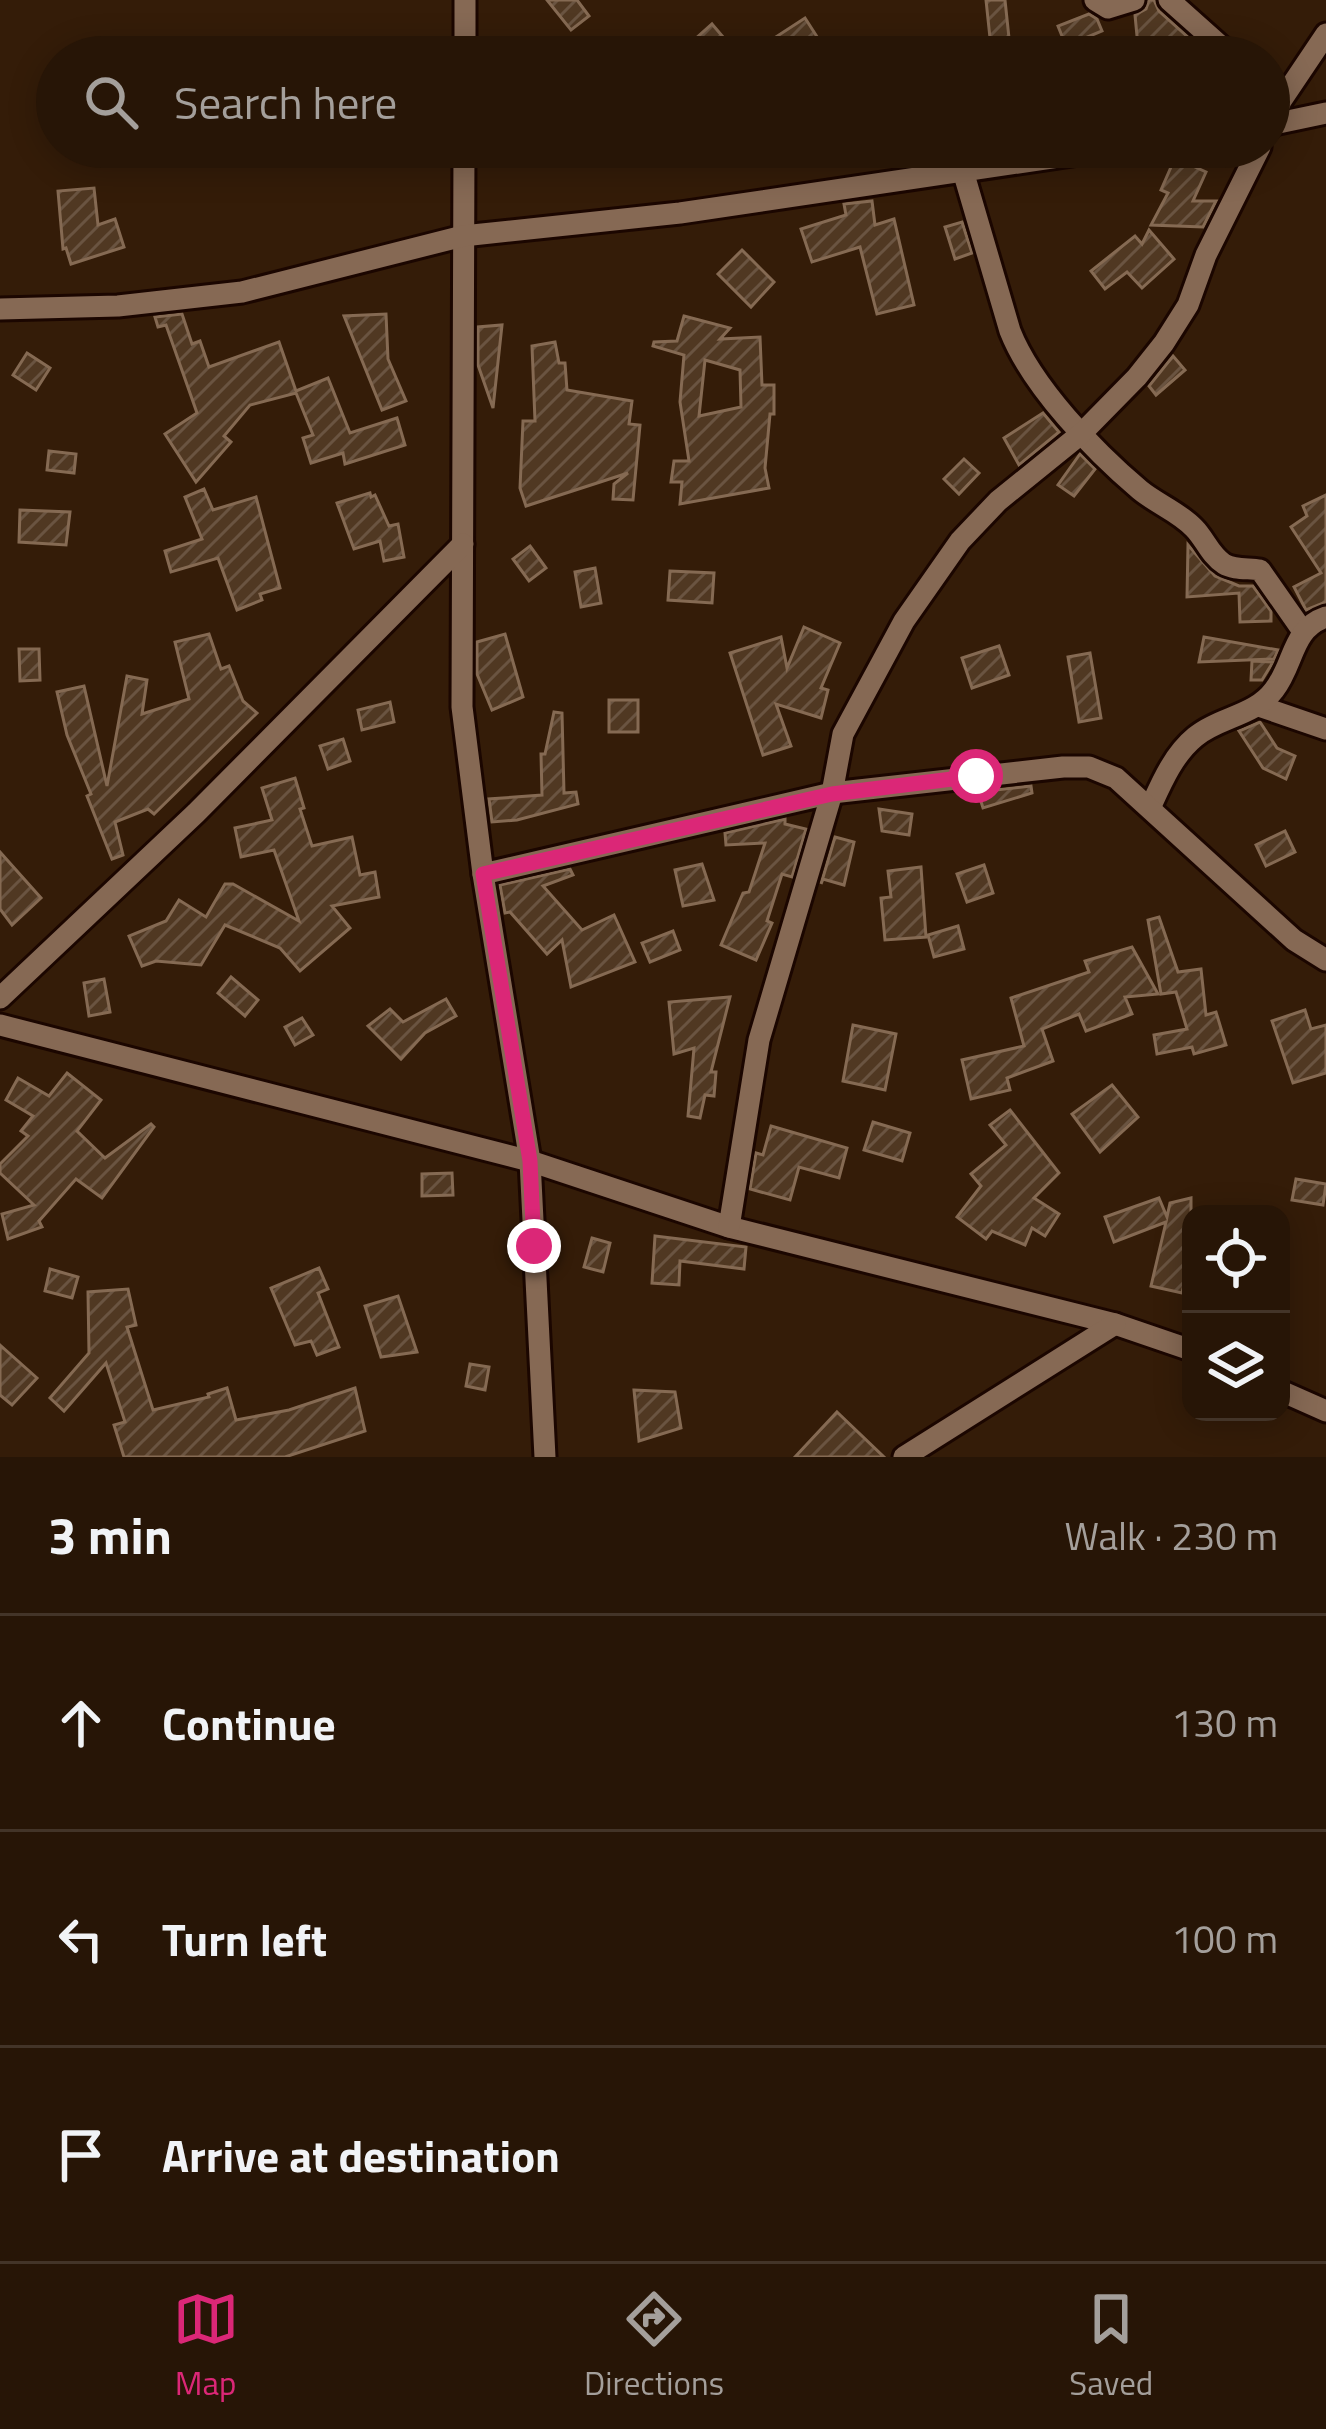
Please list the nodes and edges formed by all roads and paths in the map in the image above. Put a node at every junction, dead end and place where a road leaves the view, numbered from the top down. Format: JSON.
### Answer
{"nodes":[{"id":1,"x":465,"y":0,"type":"edge"},
{"id":2,"x":1095,"y":0,"type":"edge"},
{"id":3,"x":1134,"y":0,"type":"edge"},
{"id":4,"x":1169,"y":0,"type":"edge"},
{"id":5,"x":1326,"y":34,"type":"edge"},
{"id":6,"x":465,"y":36,"type":"edge"},
{"id":7,"x":1209,"y":36,"type":"edge"},
{"id":8,"x":1290,"y":78,"type":"edge"},
{"id":9,"x":1326,"y":113,"type":"edge"},
{"id":10,"x":1290,"y":121,"type":"edge"},
{"id":11,"x":464,"y":168,"type":"edge"},
{"id":12,"x":983,"y":168,"type":"edge"},
{"id":13,"x":1250,"y":168,"type":"edge"},
{"id":14,"x":963,"y":171,"type":"junction"},
{"id":15,"x":463,"y":236,"type":"junction"},
{"id":16,"x":0,"y":309,"type":"edge"},
{"id":17,"x":1082,"y":433,"type":"junction"},
{"id":18,"x":463,"y":544,"type":"junction"},
{"id":19,"x":1326,"y":617,"type":"edge"},
{"id":20,"x":1302,"y":630,"type":"junction"},
{"id":21,"x":1259,"y":706,"type":"junction"},
{"id":22,"x":1326,"y":728,"type":"edge"},
{"id":23,"x":832,"y":794,"type":"junction"},
{"id":24,"x":1150,"y":808,"type":"junction"},
{"id":25,"x":483,"y":874,"type":"junction"},
{"id":26,"x":1326,"y":960,"type":"edge"},
{"id":27,"x":0,"y":998,"type":"edge"},
{"id":28,"x":0,"y":1024,"type":"edge"},
{"id":29,"x":530,"y":1161,"type":"junction"},
{"id":30,"x":729,"y":1227,"type":"junction"},
{"id":31,"x":1115,"y":1324,"type":"junction"},
{"id":32,"x":1182,"y":1346,"type":"edge"},
{"id":33,"x":1290,"y":1394,"type":"edge"},
{"id":34,"x":1326,"y":1411,"type":"edge"},
{"id":35,"x":545,"y":1457,"type":"edge"},
{"id":36,"x":904,"y":1457,"type":"edge"}],
"edges":[{"from":1,"to":6,"type":"street"},
{"from":2,"to":3,"type":"street"},
{"from":4,"to":7,"type":"street"},
{"from":5,"to":8,"type":"street"},
{"from":9,"to":10,"type":"street"},
{"from":11,"to":15,"type":"street"},
{"from":12,"to":14,"type":"street"},
{"from":13,"to":17,"type":"street"},
{"from":14,"to":15,"type":"street"},
{"from":14,"to":17,"type":"street"},
{"from":15,"to":16,"type":"street"},
{"from":15,"to":18,"type":"street"},
{"from":17,"to":20,"type":"street"},
{"from":17,"to":23,"type":"street"},
{"from":18,"to":25,"type":"street"},
{"from":18,"to":27,"type":"street"},
{"from":19,"to":20,"type":"street"},
{"from":20,"to":21,"type":"street"},
{"from":21,"to":22,"type":"street"},
{"from":21,"to":24,"type":"street"},
{"from":23,"to":24,"type":"street"},
{"from":23,"to":25,"type":"street"},
{"from":23,"to":30,"type":"street"},
{"from":24,"to":26,"type":"street"},
{"from":25,"to":29,"type":"street"},
{"from":28,"to":29,"type":"street"},
{"from":29,"to":30,"type":"street"},
{"from":29,"to":35,"type":"street"},
{"from":30,"to":31,"type":"street"},
{"from":31,"to":32,"type":"street"},
{"from":31,"to":36,"type":"street"},
{"from":33,"to":34,"type":"street"}]}
